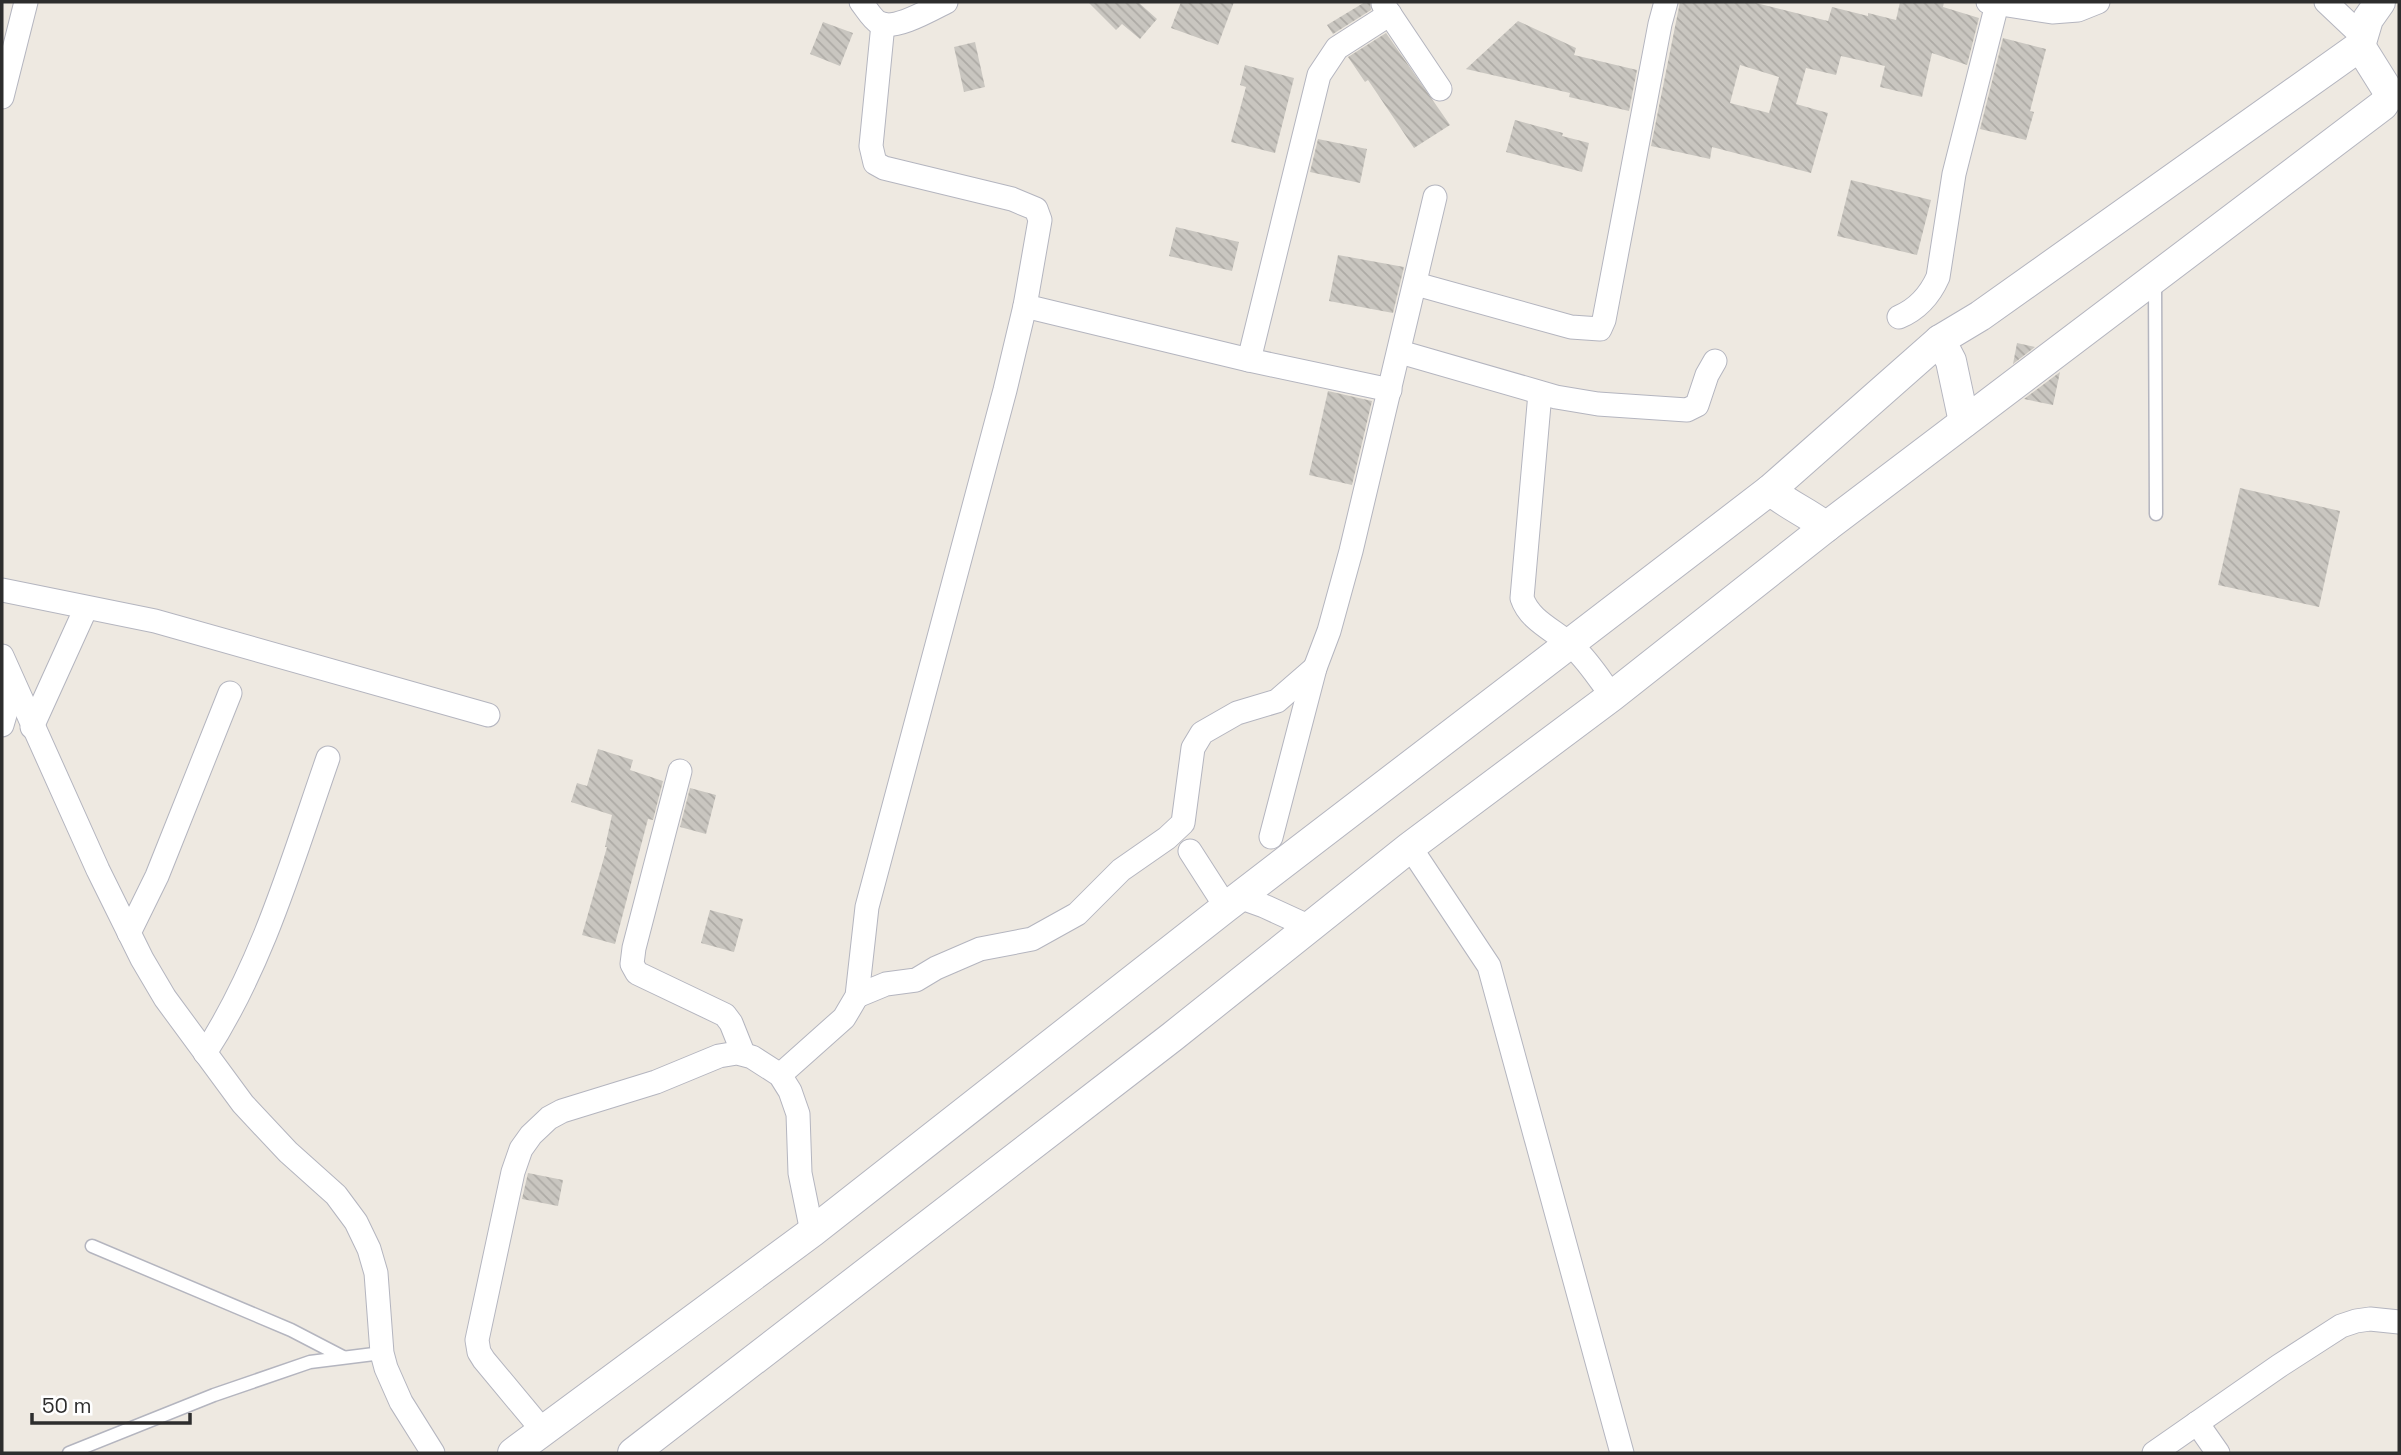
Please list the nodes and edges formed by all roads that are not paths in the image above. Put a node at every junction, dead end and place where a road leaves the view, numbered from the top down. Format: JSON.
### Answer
{"nodes":[{"id":1,"x":26,"y":2,"type":"edge"},
{"id":2,"x":862,"y":2,"type":"edge"},
{"id":3,"x":946,"y":2,"type":"edge"},
{"id":4,"x":1666,"y":2,"type":"edge"},
{"id":5,"x":2098,"y":2,"type":"edge"},
{"id":6,"x":2326,"y":2,"type":"edge"},
{"id":7,"x":2381,"y":2,"type":"edge"},
{"id":8,"x":1993,"y":3,"type":"edge"},
{"id":9,"x":1386,"y":8,"type":"edge"},
{"id":10,"x":883,"y":24,"type":"junction"},
{"id":11,"x":2362,"y":42,"type":"junction"},
{"id":12,"x":1440,"y":89,"type":"dead end"},
{"id":13,"x":2,"y":97,"type":"edge"},
{"id":14,"x":1434,"y":197,"type":"dead end"},
{"id":15,"x":2155,"y":278,"type":"junction"},
{"id":16,"x":1416,"y":284,"type":"junction"},
{"id":17,"x":1025,"y":306,"type":"junction"},
{"id":18,"x":1899,"y":317,"type":"dead end"},
{"id":19,"x":1940,"y":340,"type":"junction"},
{"id":20,"x":1400,"y":352,"type":"junction"},
{"id":21,"x":1249,"y":360,"type":"junction"},
{"id":22,"x":1715,"y":361,"type":"dead end"},
{"id":23,"x":1390,"y":390,"type":"junction"},
{"id":24,"x":1540,"y":393,"type":"junction"},
{"id":25,"x":1964,"y":422,"type":"junction"},
{"id":26,"x":1770,"y":490,"type":"junction"},
{"id":27,"x":2156,"y":514,"type":"dead end"},
{"id":28,"x":1826,"y":527,"type":"junction"},
{"id":29,"x":2,"y":590,"type":"edge"},
{"id":30,"x":86,"y":608,"type":"junction"},
{"id":31,"x":1571,"y":645,"type":"junction"},
{"id":32,"x":2,"y":656,"type":"edge"},
{"id":33,"x":1315,"y":668,"type":"junction"},
{"id":34,"x":14,"y":684,"type":"junction"},
{"id":35,"x":230,"y":693,"type":"dead end"},
{"id":36,"x":1612,"y":696,"type":"junction"},
{"id":37,"x":488,"y":715,"type":"dead end"},
{"id":38,"x":2,"y":725,"type":"edge"},
{"id":39,"x":32,"y":727,"type":"junction"},
{"id":40,"x":328,"y":758,"type":"dead end"},
{"id":41,"x":680,"y":771,"type":"dead end"},
{"id":42,"x":1183,"y":823,"type":"junction"},
{"id":43,"x":1271,"y":837,"type":"dead end"},
{"id":44,"x":1161,"y":842,"type":"junction"},
{"id":45,"x":1410,"y":847,"type":"junction"},
{"id":46,"x":1190,"y":851,"type":"junction"},
{"id":47,"x":1233,"y":902,"type":"junction"},
{"id":48,"x":1310,"y":927,"type":"junction"},
{"id":49,"x":129,"y":933,"type":"junction"},
{"id":50,"x":857,"y":996,"type":"junction"},
{"id":51,"x":205,"y":1053,"type":"junction"},
{"id":52,"x":743,"y":1053,"type":"junction"},
{"id":53,"x":780,"y":1075,"type":"junction"},
{"id":54,"x":812,"y":1232,"type":"junction"},
{"id":55,"x":92,"y":1245,"type":"dead end"},
{"id":56,"x":2399,"y":1322,"type":"edge"},
{"id":57,"x":382,"y":1353,"type":"junction"},
{"id":58,"x":343,"y":1357,"type":"junction"},
{"id":59,"x":2197,"y":1423,"type":"junction"},
{"id":60,"x":544,"y":1432,"type":"junction"},
{"id":61,"x":69,"y":1453,"type":"edge"},
{"id":62,"x":433,"y":1453,"type":"edge"},
{"id":63,"x":513,"y":1453,"type":"edge"},
{"id":64,"x":633,"y":1453,"type":"edge"},
{"id":65,"x":1622,"y":1453,"type":"edge"},
{"id":66,"x":2154,"y":1453,"type":"edge"},
{"id":67,"x":2218,"y":1453,"type":"edge"}],
"edges":[{"from":1,"to":13,"type":"street"},
{"from":2,"to":10,"type":"street"},
{"from":3,"to":10,"type":"street"},
{"from":4,"to":16,"type":"street"},
{"from":5,"to":8,"type":"street"},
{"from":6,"to":11,"type":"street"},
{"from":7,"to":11,"type":"street"},
{"from":8,"to":18,"type":"street"},
{"from":9,"to":12,"type":"street"},
{"from":9,"to":21,"type":"street"},
{"from":10,"to":17,"type":"street"},
{"from":11,"to":15,"type":"street"},
{"from":11,"to":19,"type":"street"},
{"from":14,"to":16,"type":"street"},
{"from":15,"to":25,"type":"street"},
{"from":15,"to":27,"type":"lane"},
{"from":16,"to":20,"type":"street"},
{"from":17,"to":21,"type":"street"},
{"from":17,"to":50,"type":"street"},
{"from":19,"to":25,"type":"street"},
{"from":19,"to":26,"type":"street"},
{"from":20,"to":23,"type":"street"},
{"from":20,"to":24,"type":"street"},
{"from":21,"to":23,"type":"street"},
{"from":22,"to":24,"type":"street"},
{"from":23,"to":33,"type":"street"},
{"from":24,"to":31,"type":"street"},
{"from":25,"to":28,"type":"street"},
{"from":26,"to":28,"type":"street"},
{"from":26,"to":31,"type":"street"},
{"from":28,"to":36,"type":"street"},
{"from":29,"to":30,"type":"street"},
{"from":30,"to":37,"type":"street"},
{"from":30,"to":39,"type":"street"},
{"from":31,"to":36,"type":"street"},
{"from":31,"to":47,"type":"street"},
{"from":32,"to":34,"type":"street"},
{"from":33,"to":42,"type":"street"},
{"from":33,"to":43,"type":"street"},
{"from":34,"to":38,"type":"street"},
{"from":34,"to":39,"type":"street"},
{"from":35,"to":49,"type":"street"},
{"from":36,"to":45,"type":"street"},
{"from":39,"to":49,"type":"street"},
{"from":40,"to":51,"type":"street"},
{"from":41,"to":52,"type":"street"},
{"from":42,"to":44,"type":"street"},
{"from":42,"to":46,"type":"street"},
{"from":44,"to":46,"type":"street"},
{"from":44,"to":50,"type":"street"},
{"from":45,"to":48,"type":"street"},
{"from":45,"to":65,"type":"street"},
{"from":46,"to":47,"type":"street"},
{"from":47,"to":48,"type":"street"},
{"from":47,"to":54,"type":"street"},
{"from":48,"to":64,"type":"street"},
{"from":49,"to":51,"type":"street"},
{"from":50,"to":53,"type":"street"},
{"from":51,"to":57,"type":"street"},
{"from":52,"to":53,"type":"street"},
{"from":52,"to":60,"type":"street"},
{"from":53,"to":54,"type":"street"},
{"from":54,"to":60,"type":"street"},
{"from":55,"to":58,"type":"lane"},
{"from":56,"to":59,"type":"street"},
{"from":57,"to":58,"type":"lane"},
{"from":57,"to":62,"type":"street"},
{"from":58,"to":61,"type":"lane"},
{"from":59,"to":66,"type":"street"},
{"from":59,"to":67,"type":"street"},
{"from":60,"to":63,"type":"street"}]}
